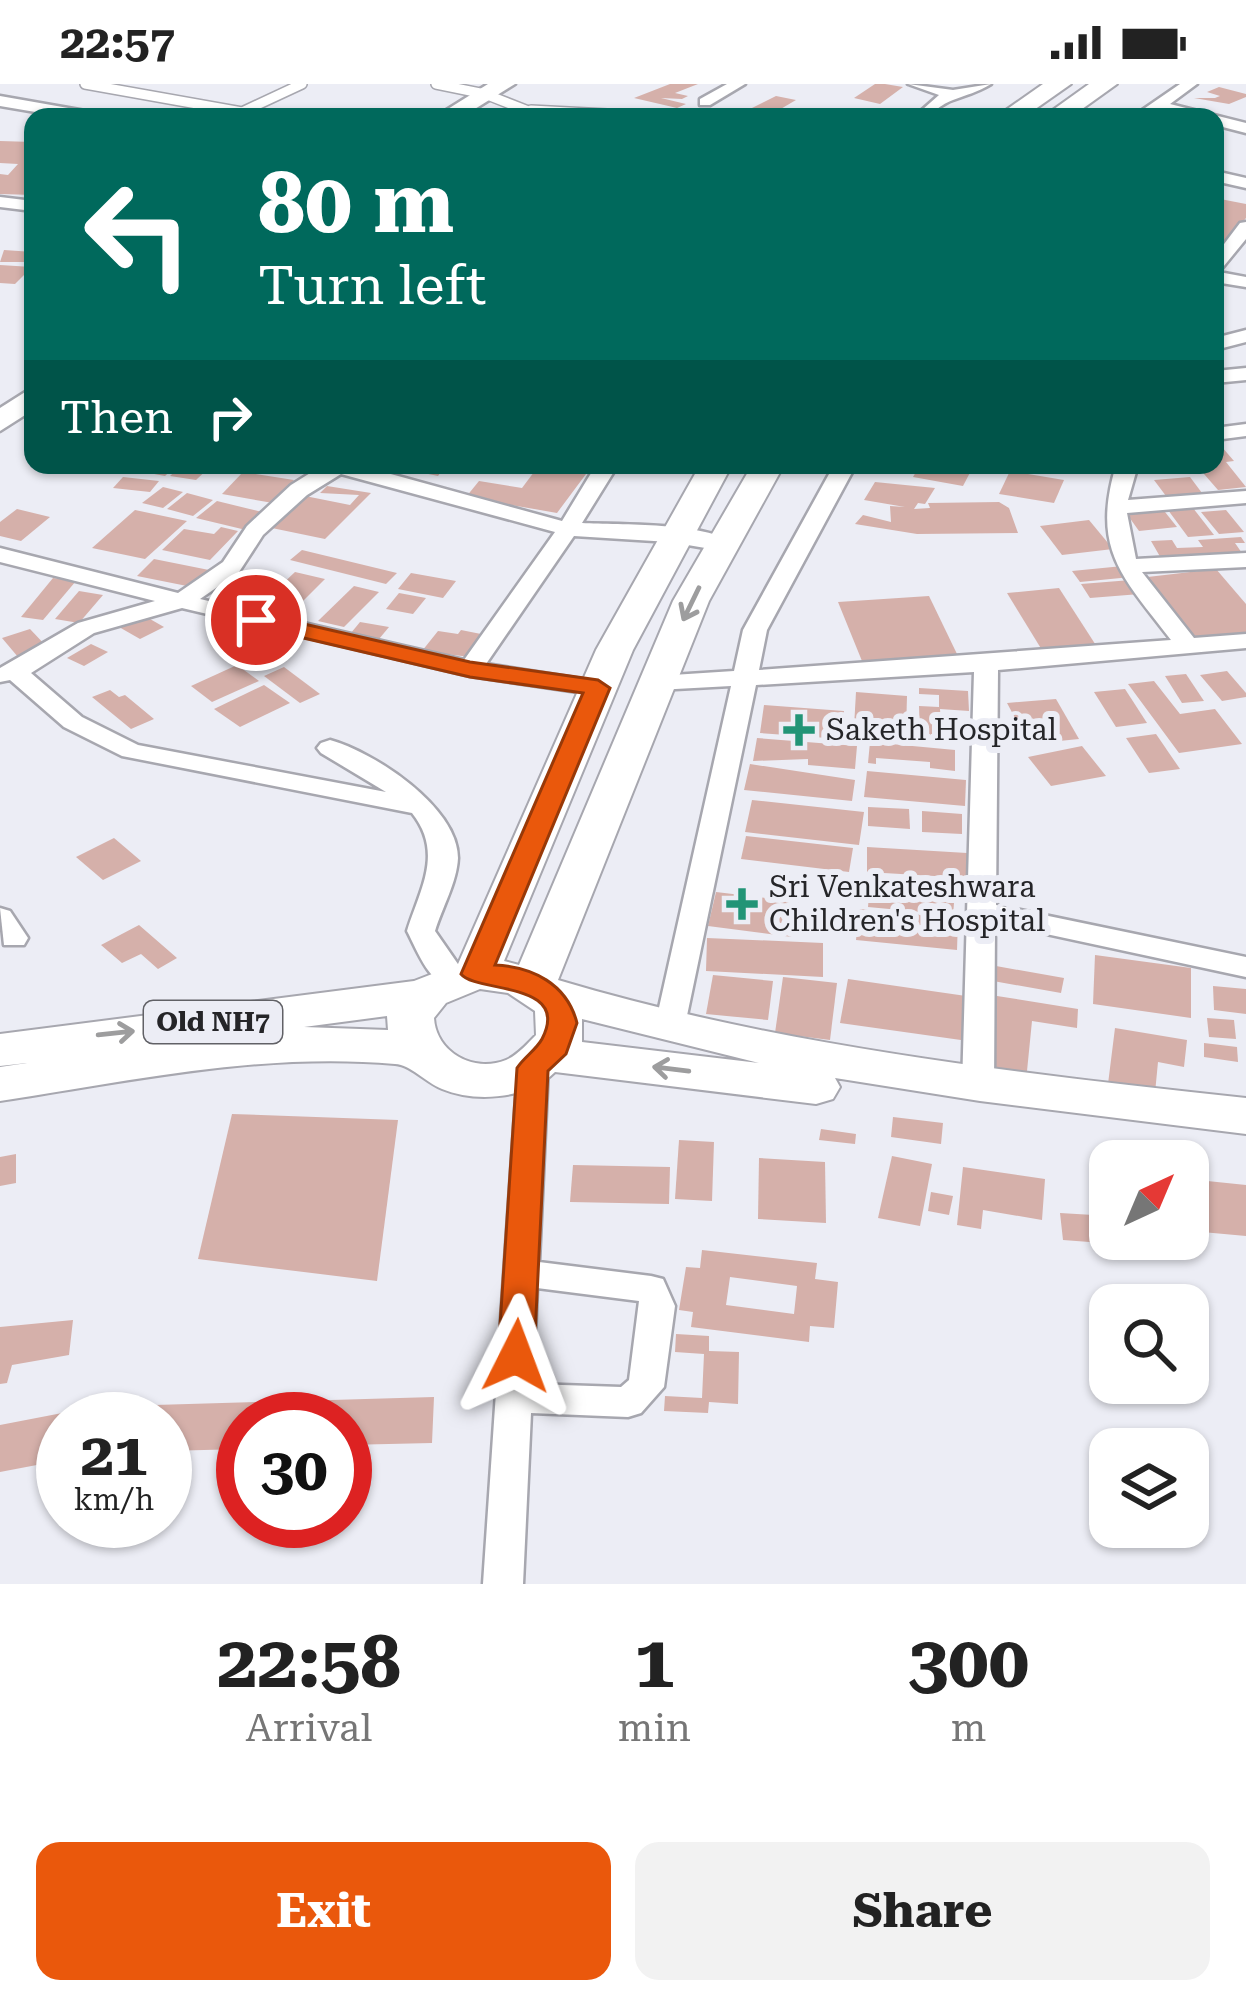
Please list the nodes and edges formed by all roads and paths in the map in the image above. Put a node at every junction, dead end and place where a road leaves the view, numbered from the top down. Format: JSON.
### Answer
{"nodes":[{"id":1,"x":86,"y":84,"type":"edge"},
{"id":2,"x":302,"y":84,"type":"edge"},
{"id":3,"x":436,"y":84,"type":"edge"},
{"id":4,"x":737,"y":84,"type":"edge"},
{"id":5,"x":915,"y":84,"type":"edge"},
{"id":6,"x":984,"y":84,"type":"edge"},
{"id":7,"x":1059,"y":84,"type":"edge"},
{"id":8,"x":1106,"y":84,"type":"edge"},
{"id":9,"x":1190,"y":84,"type":"edge"},
{"id":10,"x":495,"y":89,"type":"edge"},
{"id":11,"x":959,"y":96,"type":"junction"},
{"id":12,"x":0,"y":101,"type":"edge"},
{"id":13,"x":705,"y":102,"type":"dead end"},
{"id":14,"x":1157,"y":105,"type":"junction"},
{"id":15,"x":40,"y":108,"type":"edge"},
{"id":16,"x":220,"y":108,"type":"edge"},
{"id":17,"x":251,"y":108,"type":"edge"},
{"id":18,"x":462,"y":108,"type":"edge"},
{"id":19,"x":526,"y":108,"type":"edge"},
{"id":20,"x":933,"y":108,"type":"edge"},
{"id":21,"x":1022,"y":108,"type":"edge"},
{"id":22,"x":1068,"y":108,"type":"edge"},
{"id":23,"x":1152,"y":108,"type":"edge"},
{"id":24,"x":1169,"y":108,"type":"edge"},
{"id":25,"x":1246,"y":227,"type":"edge"},
{"id":26,"x":1224,"y":260,"type":"edge"},
{"id":27,"x":24,"y":403,"type":"edge"},
{"id":28,"x":0,"y":422,"type":"edge"},
{"id":29,"x":324,"y":474,"type":"edge"},
{"id":30,"x":365,"y":474,"type":"edge"},
{"id":31,"x":602,"y":474,"type":"edge"},
{"id":32,"x":710,"y":474,"type":"edge"},
{"id":33,"x":763,"y":474,"type":"edge"},
{"id":34,"x":840,"y":474,"type":"edge"},
{"id":35,"x":1124,"y":474,"type":"edge"},
{"id":36,"x":1246,"y":497,"type":"edge"},
{"id":37,"x":1115,"y":507,"type":"junction"},
{"id":38,"x":568,"y":529,"type":"junction"},
{"id":39,"x":670,"y":535,"type":"junction"},
{"id":40,"x":724,"y":544,"type":"junction"},
{"id":41,"x":0,"y":555,"type":"edge"},
{"id":42,"x":1246,"y":560,"type":"edge"},
{"id":43,"x":1126,"y":566,"type":"junction"},
{"id":44,"x":182,"y":601,"type":"junction"},
{"id":45,"x":1246,"y":641,"type":"edge"},
{"id":46,"x":1189,"y":648,"type":"junction"},
{"id":47,"x":986,"y":664,"type":"junction"},
{"id":48,"x":470,"y":669,"type":"junction"},
{"id":49,"x":8,"y":674,"type":"edge"},
{"id":50,"x":748,"y":677,"type":"junction"},
{"id":51,"x":657,"y":683,"type":"junction"},
{"id":52,"x":598,"y":688,"type":"junction"},
{"id":53,"x":330,"y":748,"type":"dead end"},
{"id":54,"x":420,"y":807,"type":"junction"},
{"id":55,"x":978,"y":910,"type":"junction"},
{"id":56,"x":1246,"y":967,"type":"edge"},
{"id":57,"x":452,"y":983,"type":"junction"},
{"id":58,"x":540,"y":988,"type":"junction"},
{"id":59,"x":669,"y":1030,"type":"junction"},
{"id":60,"x":414,"y":1049,"type":"junction"},
{"id":61,"x":0,"y":1050,"type":"edge"},
{"id":62,"x":541,"y":1061,"type":"junction"},
{"id":63,"x":0,"y":1084,"type":"edge"},
{"id":64,"x":978,"y":1087,"type":"junction"},
{"id":65,"x":1246,"y":1116,"type":"edge"},
{"id":66,"x":1246,"y":1140,"type":"edge"},
{"id":67,"x":521,"y":1273,"type":"junction"},
{"id":68,"x":514,"y":1398,"type":"junction"},
{"id":69,"x":503,"y":1584,"type":"edge"}],
"edges":[{"from":1,"to":16,"type":"lane"},
{"from":2,"to":17,"type":"lane"},
{"from":3,"to":10,"type":"lane"},
{"from":4,"to":13,"type":"street"},
{"from":5,"to":11,"type":"street"},
{"from":6,"to":11,"type":"street"},
{"from":7,"to":21,"type":"main road"},
{"from":8,"to":22,"type":"main road"},
{"from":9,"to":14,"type":"street"},
{"from":10,"to":18,"type":"street"},
{"from":10,"to":19,"type":"lane"},
{"from":11,"to":20,"type":"street"},
{"from":12,"to":15,"type":"street"},
{"from":14,"to":23,"type":"street"},
{"from":14,"to":24,"type":"street"},
{"from":25,"to":26,"type":"street"},
{"from":27,"to":28,"type":"street"},
{"from":29,"to":44,"type":"street"},
{"from":30,"to":38,"type":"street"},
{"from":31,"to":38,"type":"street"},
{"from":32,"to":39,"type":"main road"},
{"from":33,"to":40,"type":"main road"},
{"from":34,"to":50,"type":"street"},
{"from":35,"to":37,"type":"street"},
{"from":36,"to":37,"type":"street"},
{"from":37,"to":43,"type":"street"},
{"from":38,"to":39,"type":"street"},
{"from":38,"to":48,"type":"street"},
{"from":39,"to":40,"type":"street"},
{"from":39,"to":52,"type":"main road"},
{"from":40,"to":51,"type":"main road","one_way":true},
{"from":41,"to":44,"type":"street"},
{"from":42,"to":43,"type":"street"},
{"from":43,"to":46,"type":"street"},
{"from":44,"to":48,"type":"street"},
{"from":44,"to":49,"type":"street"},
{"from":45,"to":46,"type":"street"},
{"from":46,"to":47,"type":"street"},
{"from":47,"to":50,"type":"street"},
{"from":47,"to":55,"type":"street"},
{"from":48,"to":52,"type":"street"},
{"from":49,"to":54,"type":"street"},
{"from":50,"to":51,"type":"street"},
{"from":50,"to":59,"type":"street"},
{"from":51,"to":58,"type":"main road"},
{"from":52,"to":57,"type":"main road"},
{"from":53,"to":54,"type":"street"},
{"from":54,"to":57,"type":"street"},
{"from":55,"to":56,"type":"street"},
{"from":55,"to":64,"type":"street"},
{"from":57,"to":58,"type":"main road","number":"Old NH7"},
{"from":57,"to":60,"type":"main road"},
{"from":61,"to":57,"type":"main road","number":"Old NH7","one_way":true},
{"from":58,"to":59,"type":"main road"},
{"from":58,"to":62,"type":"main road"},
{"from":59,"to":64,"type":"main road"},
{"from":60,"to":62,"type":"main road","number":"Old NH7"},
{"from":60,"to":63,"type":"main road","number":"Old NH7"},
{"from":66,"to":62,"type":"main road","one_way":true},
{"from":62,"to":67,"type":"street"},
{"from":64,"to":65,"type":"main road"},
{"from":67,"to":68,"type":"street"},
{"from":67,"to":68,"type":"street"},
{"from":68,"to":69,"type":"street"}]}
